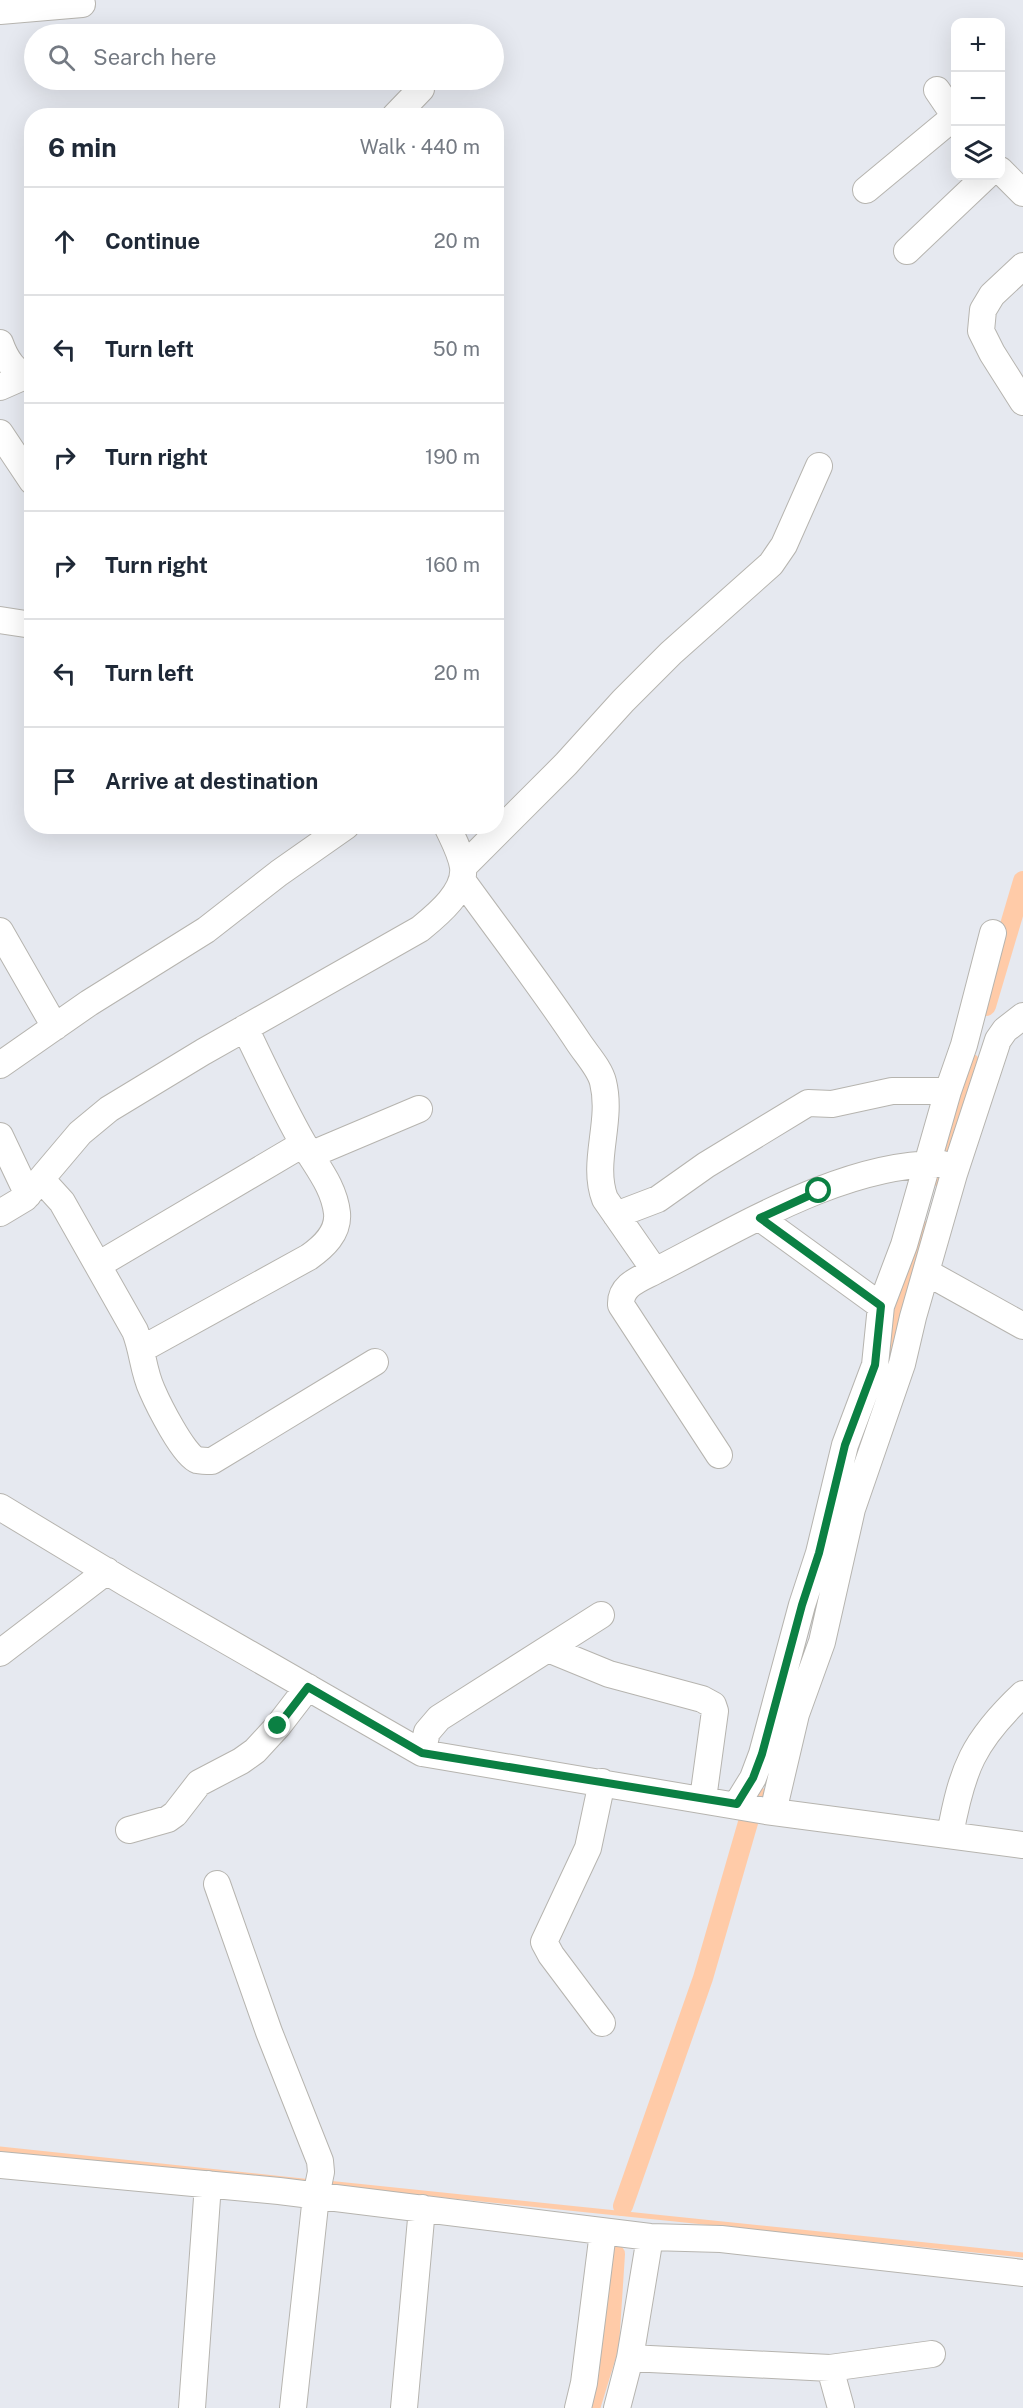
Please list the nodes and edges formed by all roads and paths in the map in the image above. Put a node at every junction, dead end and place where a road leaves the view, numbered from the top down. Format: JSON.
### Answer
{"nodes":[{"id":1,"x":82,"y":4,"type":"dead end"},
{"id":2,"x":0,"y":11,"type":"edge"},
{"id":3,"x":420,"y":90,"type":"edge"},
{"id":4,"x":937,"y":90,"type":"dead end"},
{"id":5,"x":403,"y":108,"type":"edge"},
{"id":6,"x":951,"y":112,"type":"edge"},
{"id":7,"x":951,"y":121,"type":"edge"},
{"id":8,"x":1005,"y":175,"type":"edge"},
{"id":9,"x":982,"y":180,"type":"edge"},
{"id":10,"x":866,"y":190,"type":"dead end"},
{"id":11,"x":1023,"y":194,"type":"edge"},
{"id":12,"x":907,"y":251,"type":"dead end"},
{"id":13,"x":1023,"y":266,"type":"edge"},
{"id":14,"x":1,"y":347,"type":"edge"},
{"id":15,"x":24,"y":374,"type":"edge"},
{"id":16,"x":24,"y":378,"type":"edge"},
{"id":17,"x":0,"y":387,"type":"edge"},
{"id":18,"x":1023,"y":402,"type":"edge"},
{"id":19,"x":0,"y":433,"type":"edge"},
{"id":20,"x":819,"y":466,"type":"dead end"},
{"id":21,"x":24,"y":470,"type":"edge"},
{"id":22,"x":0,"y":620,"type":"edge"},
{"id":23,"x":24,"y":624,"type":"edge"},
{"id":24,"x":504,"y":830,"type":"edge"},
{"id":25,"x":333,"y":834,"type":"edge"},
{"id":26,"x":450,"y":834,"type":"edge"},
{"id":27,"x":500,"y":834,"type":"edge"},
{"id":28,"x":462,"y":874,"type":"junction"},
{"id":29,"x":0,"y":931,"type":"edge"},
{"id":30,"x":993,"y":933,"type":"dead end"},
{"id":31,"x":1023,"y":1016,"type":"edge"},
{"id":32,"x":55,"y":1027,"type":"junction"},
{"id":33,"x":245,"y":1028,"type":"junction"},
{"id":34,"x":0,"y":1065,"type":"edge"},
{"id":35,"x":948,"y":1091,"type":"junction"},
{"id":36,"x":418,"y":1109,"type":"dead end"},
{"id":37,"x":0,"y":1136,"type":"edge"},
{"id":38,"x":307,"y":1149,"type":"junction"},
{"id":39,"x":941,"y":1165,"type":"junction"},
{"id":40,"x":35,"y":1188,"type":"junction"},
{"id":41,"x":0,"y":1212,"type":"edge"},
{"id":42,"x":616,"y":1215,"type":"junction"},
{"id":43,"x":760,"y":1218,"type":"junction"},
{"id":44,"x":98,"y":1265,"type":"junction"},
{"id":45,"x":655,"y":1270,"type":"junction"},
{"id":46,"x":926,"y":1272,"type":"junction"},
{"id":47,"x":881,"y":1306,"type":"junction"},
{"id":48,"x":1023,"y":1326,"type":"edge"},
{"id":49,"x":142,"y":1349,"type":"junction"},
{"id":50,"x":375,"y":1362,"type":"dead end"},
{"id":51,"x":718,"y":1455,"type":"dead end"},
{"id":52,"x":4,"y":1516,"type":"edge"},
{"id":53,"x":107,"y":1571,"type":"junction"},
{"id":54,"x":601,"y":1615,"type":"dead end"},
{"id":55,"x":548,"y":1649,"type":"junction"},
{"id":56,"x":0,"y":1653,"type":"edge"},
{"id":57,"x":308,"y":1687,"type":"junction"},
{"id":58,"x":1023,"y":1694,"type":"edge"},
{"id":59,"x":422,"y":1753,"type":"junction"},
{"id":60,"x":602,"y":1782,"type":"junction"},
{"id":61,"x":703,"y":1799,"type":"junction"},
{"id":62,"x":756,"y":1808,"type":"junction"},
{"id":63,"x":129,"y":1830,"type":"dead end"},
{"id":64,"x":950,"y":1835,"type":"junction"},
{"id":65,"x":1023,"y":1845,"type":"edge"},
{"id":66,"x":217,"y":1884,"type":"dead end"},
{"id":67,"x":603,"y":2023,"type":"dead end"},
{"id":68,"x":0,"y":2165,"type":"edge"},
{"id":69,"x":208,"y":2184,"type":"junction"},
{"id":70,"x":318,"y":2185,"type":"junction"},
{"id":71,"x":422,"y":2208,"type":"junction"},
{"id":72,"x":603,"y":2232,"type":"junction"},
{"id":73,"x":650,"y":2237,"type":"junction"},
{"id":74,"x":1023,"y":2273,"type":"edge"},
{"id":75,"x":932,"y":2354,"type":"dead end"},
{"id":76,"x":630,"y":2358,"type":"junction"},
{"id":77,"x":830,"y":2368,"type":"junction"},
{"id":78,"x":192,"y":2408,"type":"edge"},
{"id":79,"x":293,"y":2408,"type":"edge"},
{"id":80,"x":404,"y":2408,"type":"edge"},
{"id":81,"x":578,"y":2408,"type":"edge"},
{"id":82,"x":617,"y":2408,"type":"edge"},
{"id":83,"x":842,"y":2408,"type":"edge"}],
"edges":[{"from":1,"to":2,"type":"street"},
{"from":3,"to":5,"type":"street"},
{"from":4,"to":6,"type":"street"},
{"from":7,"to":10,"type":"street"},
{"from":8,"to":11,"type":"street"},
{"from":9,"to":12,"type":"street"},
{"from":13,"to":18,"type":"street"},
{"from":14,"to":15,"type":"street"},
{"from":16,"to":17,"type":"street"},
{"from":19,"to":21,"type":"street"},
{"from":20,"to":24,"type":"street"},
{"from":22,"to":23,"type":"street"},
{"from":25,"to":32,"type":"street"},
{"from":26,"to":28,"type":"street"},
{"from":27,"to":28,"type":"street"},
{"from":28,"to":33,"type":"street"},
{"from":28,"to":42,"type":"street"},
{"from":29,"to":32,"type":"street"},
{"from":30,"to":35,"type":"street"},
{"from":31,"to":39,"type":"street"},
{"from":32,"to":34,"type":"street"},
{"from":33,"to":38,"type":"street"},
{"from":33,"to":40,"type":"street"},
{"from":35,"to":39,"type":"street"},
{"from":35,"to":42,"type":"street"},
{"from":36,"to":38,"type":"street"},
{"from":37,"to":40,"type":"street"},
{"from":38,"to":44,"type":"street"},
{"from":38,"to":49,"type":"street"},
{"from":39,"to":43,"type":"street"},
{"from":39,"to":46,"type":"street"},
{"from":39,"to":47,"type":"street"},
{"from":40,"to":41,"type":"street"},
{"from":40,"to":44,"type":"street"},
{"from":42,"to":45,"type":"street"},
{"from":43,"to":45,"type":"street"},
{"from":43,"to":47,"type":"street"},
{"from":44,"to":49,"type":"street"},
{"from":45,"to":51,"type":"street"},
{"from":46,"to":48,"type":"street"},
{"from":46,"to":62,"type":"street"},
{"from":47,"to":62,"type":"street"},
{"from":49,"to":50,"type":"street"},
{"from":52,"to":53,"type":"street"},
{"from":53,"to":56,"type":"street"},
{"from":53,"to":57,"type":"street"},
{"from":54,"to":55,"type":"street"},
{"from":55,"to":59,"type":"street"},
{"from":55,"to":61,"type":"street"},
{"from":57,"to":59,"type":"street"},
{"from":57,"to":63,"type":"street"},
{"from":58,"to":64,"type":"street"},
{"from":59,"to":60,"type":"street"},
{"from":60,"to":61,"type":"street"},
{"from":60,"to":67,"type":"street"},
{"from":61,"to":62,"type":"street"},
{"from":62,"to":64,"type":"street"},
{"from":64,"to":65,"type":"street"},
{"from":66,"to":70,"type":"street"},
{"from":68,"to":69,"type":"street"},
{"from":69,"to":70,"type":"street"},
{"from":69,"to":78,"type":"street"},
{"from":70,"to":71,"type":"street"},
{"from":70,"to":79,"type":"street"},
{"from":71,"to":72,"type":"street"},
{"from":71,"to":80,"type":"street"},
{"from":72,"to":73,"type":"street"},
{"from":72,"to":81,"type":"street"},
{"from":73,"to":74,"type":"street"},
{"from":73,"to":76,"type":"street"},
{"from":75,"to":77,"type":"street"},
{"from":76,"to":77,"type":"street"},
{"from":76,"to":82,"type":"street"},
{"from":77,"to":83,"type":"street"}]}
